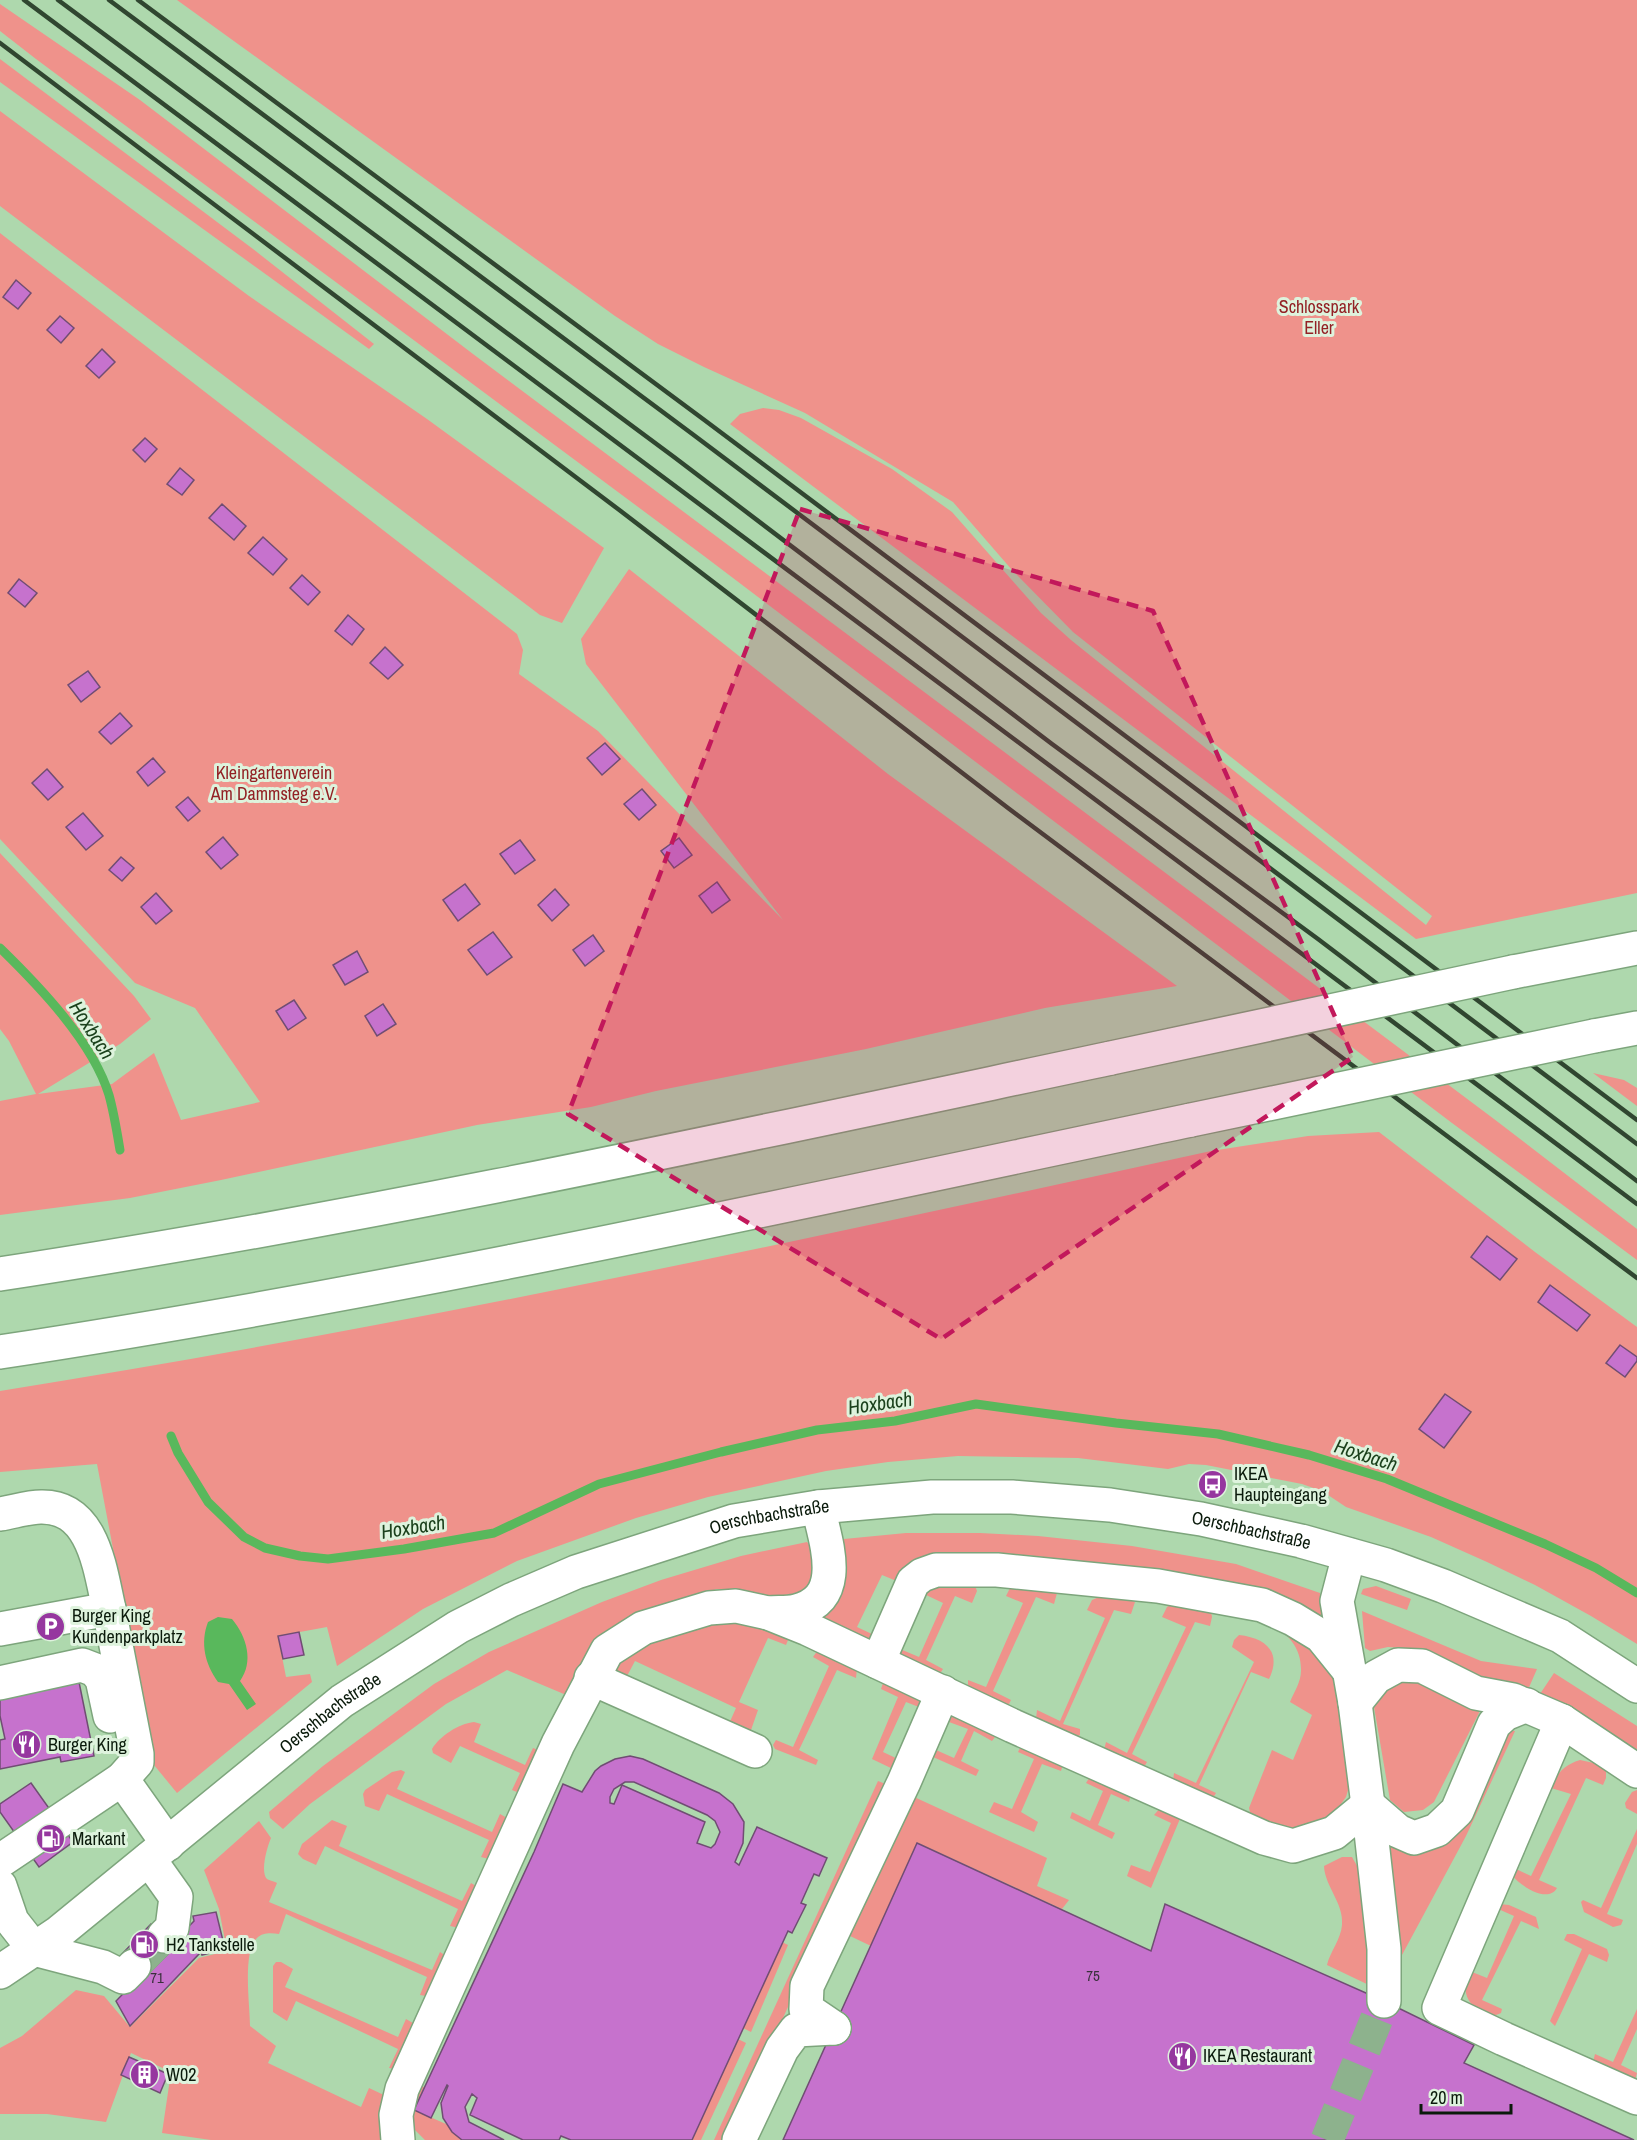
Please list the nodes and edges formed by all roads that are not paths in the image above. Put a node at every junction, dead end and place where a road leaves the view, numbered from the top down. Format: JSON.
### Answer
{"nodes":[{"id":1,"x":1637,"y":948,"type":"edge"},
{"id":2,"x":1637,"y":1028,"type":"edge"},
{"id":3,"x":0,"y":1274,"type":"edge"},
{"id":4,"x":0,"y":1352,"type":"edge"},
{"id":5,"x":818,"y":1507,"type":"junction"},
{"id":6,"x":0,"y":1514,"type":"edge"},
{"id":7,"x":1349,"y":1555,"type":"junction"},
{"id":8,"x":109,"y":1609,"type":"junction"},
{"id":9,"x":768,"y":1613,"type":"junction"},
{"id":10,"x":0,"y":1629,"type":"edge"},
{"id":11,"x":878,"y":1662,"type":"junction"},
{"id":12,"x":591,"y":1678,"type":"junction"},
{"id":13,"x":0,"y":1683,"type":"edge"},
{"id":14,"x":1637,"y":1686,"type":"edge"},
{"id":15,"x":1353,"y":1688,"type":"junction"},
{"id":16,"x":943,"y":1692,"type":"junction"},
{"id":17,"x":1527,"y":1705,"type":"junction"},
{"id":18,"x":1562,"y":1721,"type":"junction"},
{"id":19,"x":755,"y":1751,"type":"dead end"},
{"id":20,"x":1637,"y":1771,"type":"edge"},
{"id":21,"x":122,"y":1779,"type":"junction"},
{"id":22,"x":1368,"y":1805,"type":"junction"},
{"id":23,"x":159,"y":1851,"type":"junction"},
{"id":24,"x":0,"y":1861,"type":"edge"},
{"id":25,"x":0,"y":1886,"type":"edge"},
{"id":26,"x":164,"y":1936,"type":"tunnel mouth"},
{"id":27,"x":34,"y":1949,"type":"junction"},
{"id":28,"x":134,"y":1966,"type":"tunnel mouth"},
{"id":29,"x":0,"y":1972,"type":"edge"},
{"id":30,"x":1384,"y":2001,"type":"tunnel mouth"},
{"id":31,"x":1637,"y":2098,"type":"edge"},
{"id":32,"x":398,"y":2140,"type":"edge"},
{"id":33,"x":740,"y":2140,"type":"edge"}],
"edges":[{"from":1,"to":3,"type":"main road","bridge":true},
{"from":2,"to":4,"type":"main road","bridge":true},
{"from":5,"to":7,"type":"main road","name":"Oerschbachstraße"},
{"from":5,"to":9,"type":"main road"},
{"from":5,"to":23,"type":"main road","name":"Oerschbachstraße"},
{"from":6,"to":8,"type":"main road"},
{"from":7,"to":14,"type":"main road","name":"Oerschbachstraße"},
{"from":7,"to":15,"type":"main road"},
{"from":8,"to":10,"type":"main road"},
{"from":8,"to":21,"type":"main road"},
{"from":9,"to":11,"type":"main road"},
{"from":9,"to":12,"type":"main road"},
{"from":11,"to":15,"type":"main road"},
{"from":11,"to":16,"type":"main road"},
{"from":12,"to":19,"type":"main road"},
{"from":12,"to":32,"type":"main road"},
{"from":13,"to":21,"type":"main road"},
{"from":15,"to":17,"type":"main road"},
{"from":15,"to":22,"type":"main road"},
{"from":16,"to":22,"type":"main road"},
{"from":16,"to":33,"type":"main road"},
{"from":17,"to":18,"type":"main road"},
{"from":17,"to":22,"type":"main road"},
{"from":18,"to":20,"type":"main road"},
{"from":18,"to":31,"type":"main road"},
{"from":21,"to":23,"type":"main road"},
{"from":21,"to":24,"type":"main road"},
{"from":22,"to":30,"type":"main road"},
{"from":23,"to":26,"type":"main road"},
{"from":23,"to":27,"type":"main road","name":"Oerschbachstraße"},
{"from":25,"to":27,"type":"main road"},
{"from":27,"to":28,"type":"main road"},
{"from":27,"to":29,"type":"main road","name":"Oerschbachstraße"}]}
